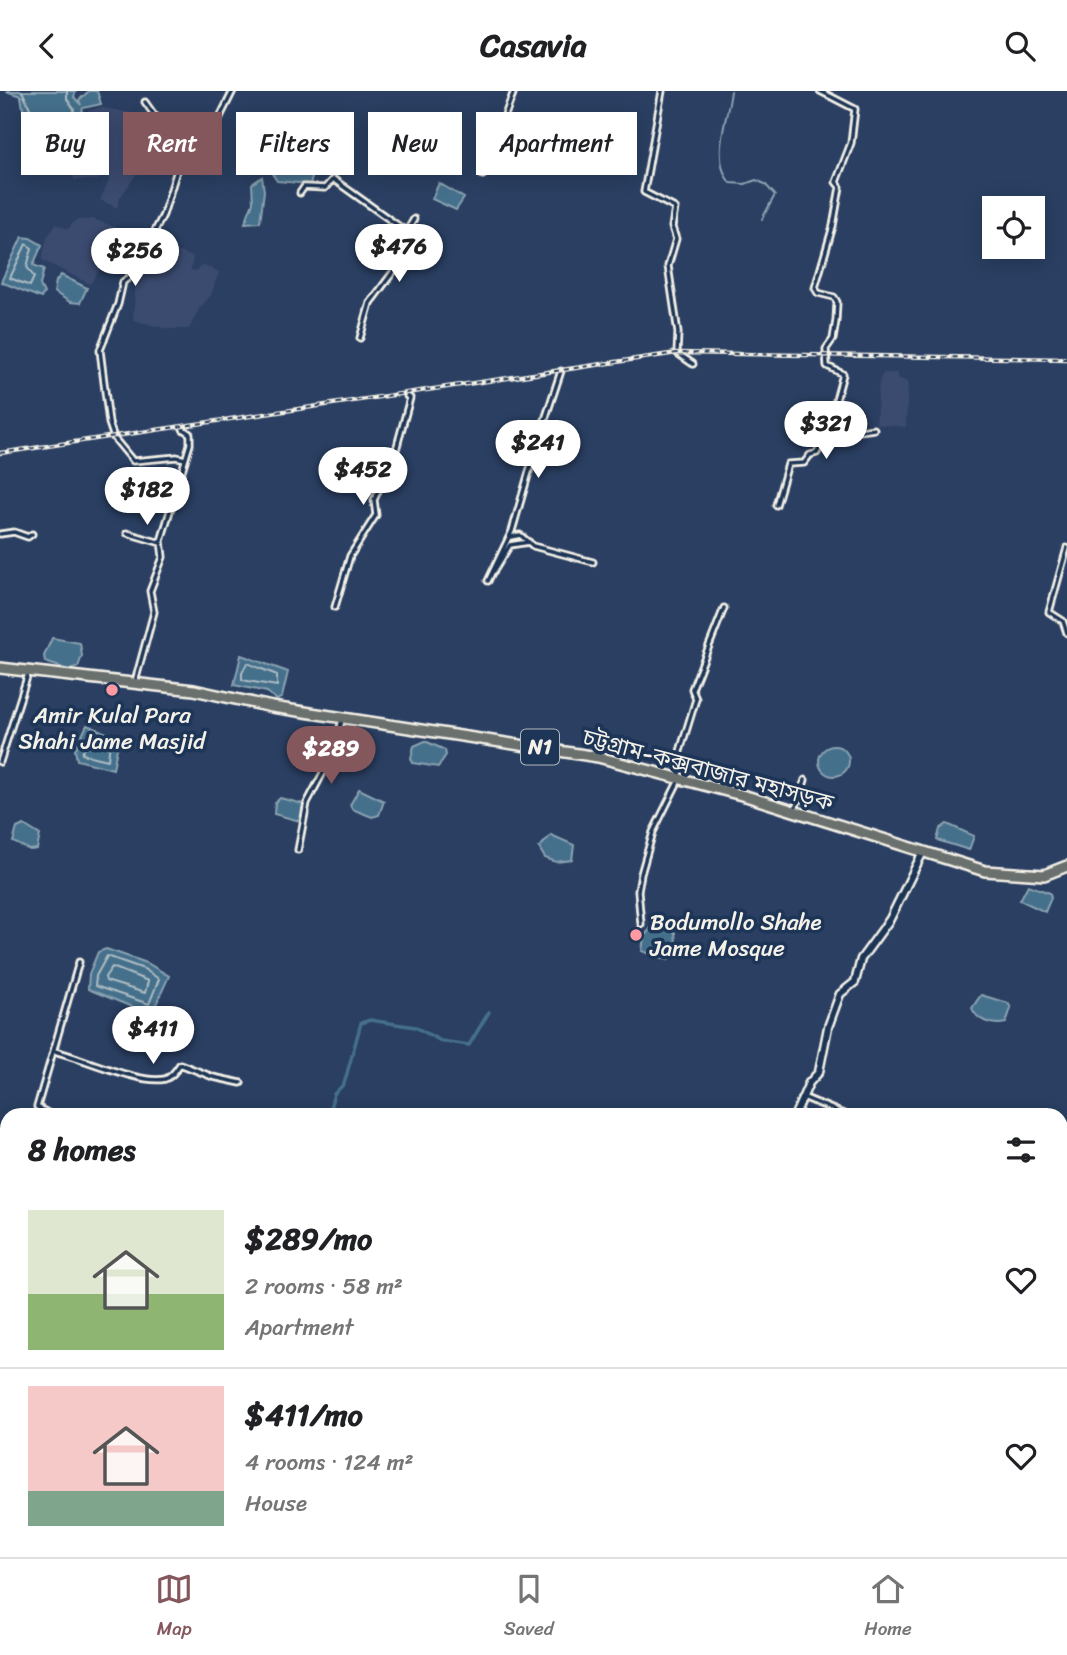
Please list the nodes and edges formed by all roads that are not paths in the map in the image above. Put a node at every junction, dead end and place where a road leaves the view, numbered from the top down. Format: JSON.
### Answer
{"nodes":[{"id":1,"x":233,"y":91,"type":"edge"},
{"id":2,"x":514,"y":91,"type":"edge"},
{"id":3,"x":662,"y":91,"type":"edge"},
{"id":4,"x":820,"y":91,"type":"edge"},
{"id":5,"x":145,"y":103,"type":"dead end"},
{"id":6,"x":152,"y":112,"type":"edge"},
{"id":7,"x":506,"y":112,"type":"edge"},
{"id":8,"x":222,"y":113,"type":"edge"},
{"id":9,"x":176,"y":175,"type":"edge"},
{"id":10,"x":300,"y":193,"type":"dead end"},
{"id":11,"x":414,"y":219,"type":"dead end"},
{"id":12,"x":407,"y":232,"type":"junction"},
{"id":13,"x":360,"y":338,"type":"dead end"},
{"id":14,"x":693,"y":364,"type":"dead end"},
{"id":15,"x":561,"y":371,"type":"dead end"},
{"id":16,"x":407,"y":395,"type":"dead end"},
{"id":17,"x":829,"y":426,"type":"junction"},
{"id":18,"x":183,"y":429,"type":"dead end"},
{"id":19,"x":874,"y":429,"type":"dead end"},
{"id":20,"x":185,"y":459,"type":"junction"},
{"id":21,"x":776,"y":505,"type":"dead end"},
{"id":22,"x":127,"y":533,"type":"dead end"},
{"id":23,"x":0,"y":534,"type":"edge"},
{"id":24,"x":32,"y":534,"type":"dead end"},
{"id":25,"x":509,"y":538,"type":"junction"},
{"id":26,"x":161,"y":543,"type":"junction"},
{"id":27,"x":529,"y":543,"type":"junction"},
{"id":28,"x":1067,"y":548,"type":"edge"},
{"id":29,"x":593,"y":562,"type":"dead end"},
{"id":30,"x":335,"y":607,"type":"dead end"},
{"id":31,"x":724,"y":608,"type":"dead end"},
{"id":32,"x":1067,"y":633,"type":"edge"},
{"id":33,"x":0,"y":668,"type":"edge"},
{"id":34,"x":29,"y":671,"type":"junction"},
{"id":35,"x":135,"y":682,"type":"junction"},
{"id":36,"x":342,"y":718,"type":"junction"},
{"id":37,"x":0,"y":762,"type":"edge"},
{"id":38,"x":680,"y":778,"type":"junction"},
{"id":39,"x":805,"y":781,"type":"dead end"},
{"id":40,"x":794,"y":811,"type":"junction"},
{"id":41,"x":299,"y":850,"type":"dead end"},
{"id":42,"x":923,"y":852,"type":"junction"},
{"id":43,"x":1067,"y":866,"type":"edge"},
{"id":44,"x":641,"y":924,"type":"dead end"},
{"id":45,"x":79,"y":962,"type":"dead end"},
{"id":46,"x":54,"y":1051,"type":"junction"},
{"id":47,"x":242,"y":1083,"type":"dead end"},
{"id":48,"x":803,"y":1097,"type":"junction"},
{"id":49,"x":39,"y":1108,"type":"edge"},
{"id":50,"x":798,"y":1108,"type":"edge"},
{"id":51,"x":829,"y":1108,"type":"edge"}],
"edges":[{"from":1,"to":8,"type":"street"},
{"from":2,"to":7,"type":"street"},
{"from":3,"to":14,"type":"street"},
{"from":4,"to":17,"type":"street"},
{"from":5,"to":6,"type":"street"},
{"from":9,"to":20,"type":"street"},
{"from":10,"to":12,"type":"street"},
{"from":11,"to":12,"type":"street"},
{"from":12,"to":13,"type":"street"},
{"from":15,"to":25,"type":"street"},
{"from":16,"to":30,"type":"street"},
{"from":17,"to":19,"type":"street"},
{"from":17,"to":21,"type":"street"},
{"from":18,"to":20,"type":"street"},
{"from":20,"to":26,"type":"street"},
{"from":22,"to":26,"type":"street"},
{"from":23,"to":24,"type":"street"},
{"from":25,"to":27,"type":"street"},
{"from":25,"to":27,"type":"street"},
{"from":26,"to":35,"type":"street"},
{"from":27,"to":29,"type":"street"},
{"from":28,"to":32,"type":"street"},
{"from":31,"to":38,"type":"street"},
{"from":33,"to":34,"type":"highway","name":"চট্টগ্রাম-কক্সবাজার মহাসড়ক","number":"N1"},
{"from":34,"to":35,"type":"highway","name":"চট্টগ্রাম-কক্সবাজার মহাসড়ক","number":"N1"},
{"from":34,"to":37,"type":"street"},
{"from":35,"to":36,"type":"highway","name":"চট্টগ্রাম-কক্সবাজার মহাসড়ক","number":"N1"},
{"from":36,"to":38,"type":"highway","name":"চট্টগ্রাম-কক্সবাজার মহাসড়ক","number":"N1"},
{"from":36,"to":41,"type":"street"},
{"from":38,"to":40,"type":"highway","name":"চট্টগ্রাম-কক্সবাজার মহাসড়ক","number":"N1"},
{"from":38,"to":44,"type":"street"},
{"from":39,"to":40,"type":"street"},
{"from":40,"to":42,"type":"highway","name":"চট্টগ্রাম-কক্সবাজার মহাসড়ক","number":"N1"},
{"from":42,"to":43,"type":"highway","name":"চট্টগ্রাম-কক্সবাজার মহাসড়ক","number":"N1"},
{"from":42,"to":48,"type":"street"},
{"from":45,"to":46,"type":"street"},
{"from":46,"to":47,"type":"street"},
{"from":46,"to":49,"type":"street"},
{"from":48,"to":50,"type":"street"},
{"from":48,"to":51,"type":"street"}]}
